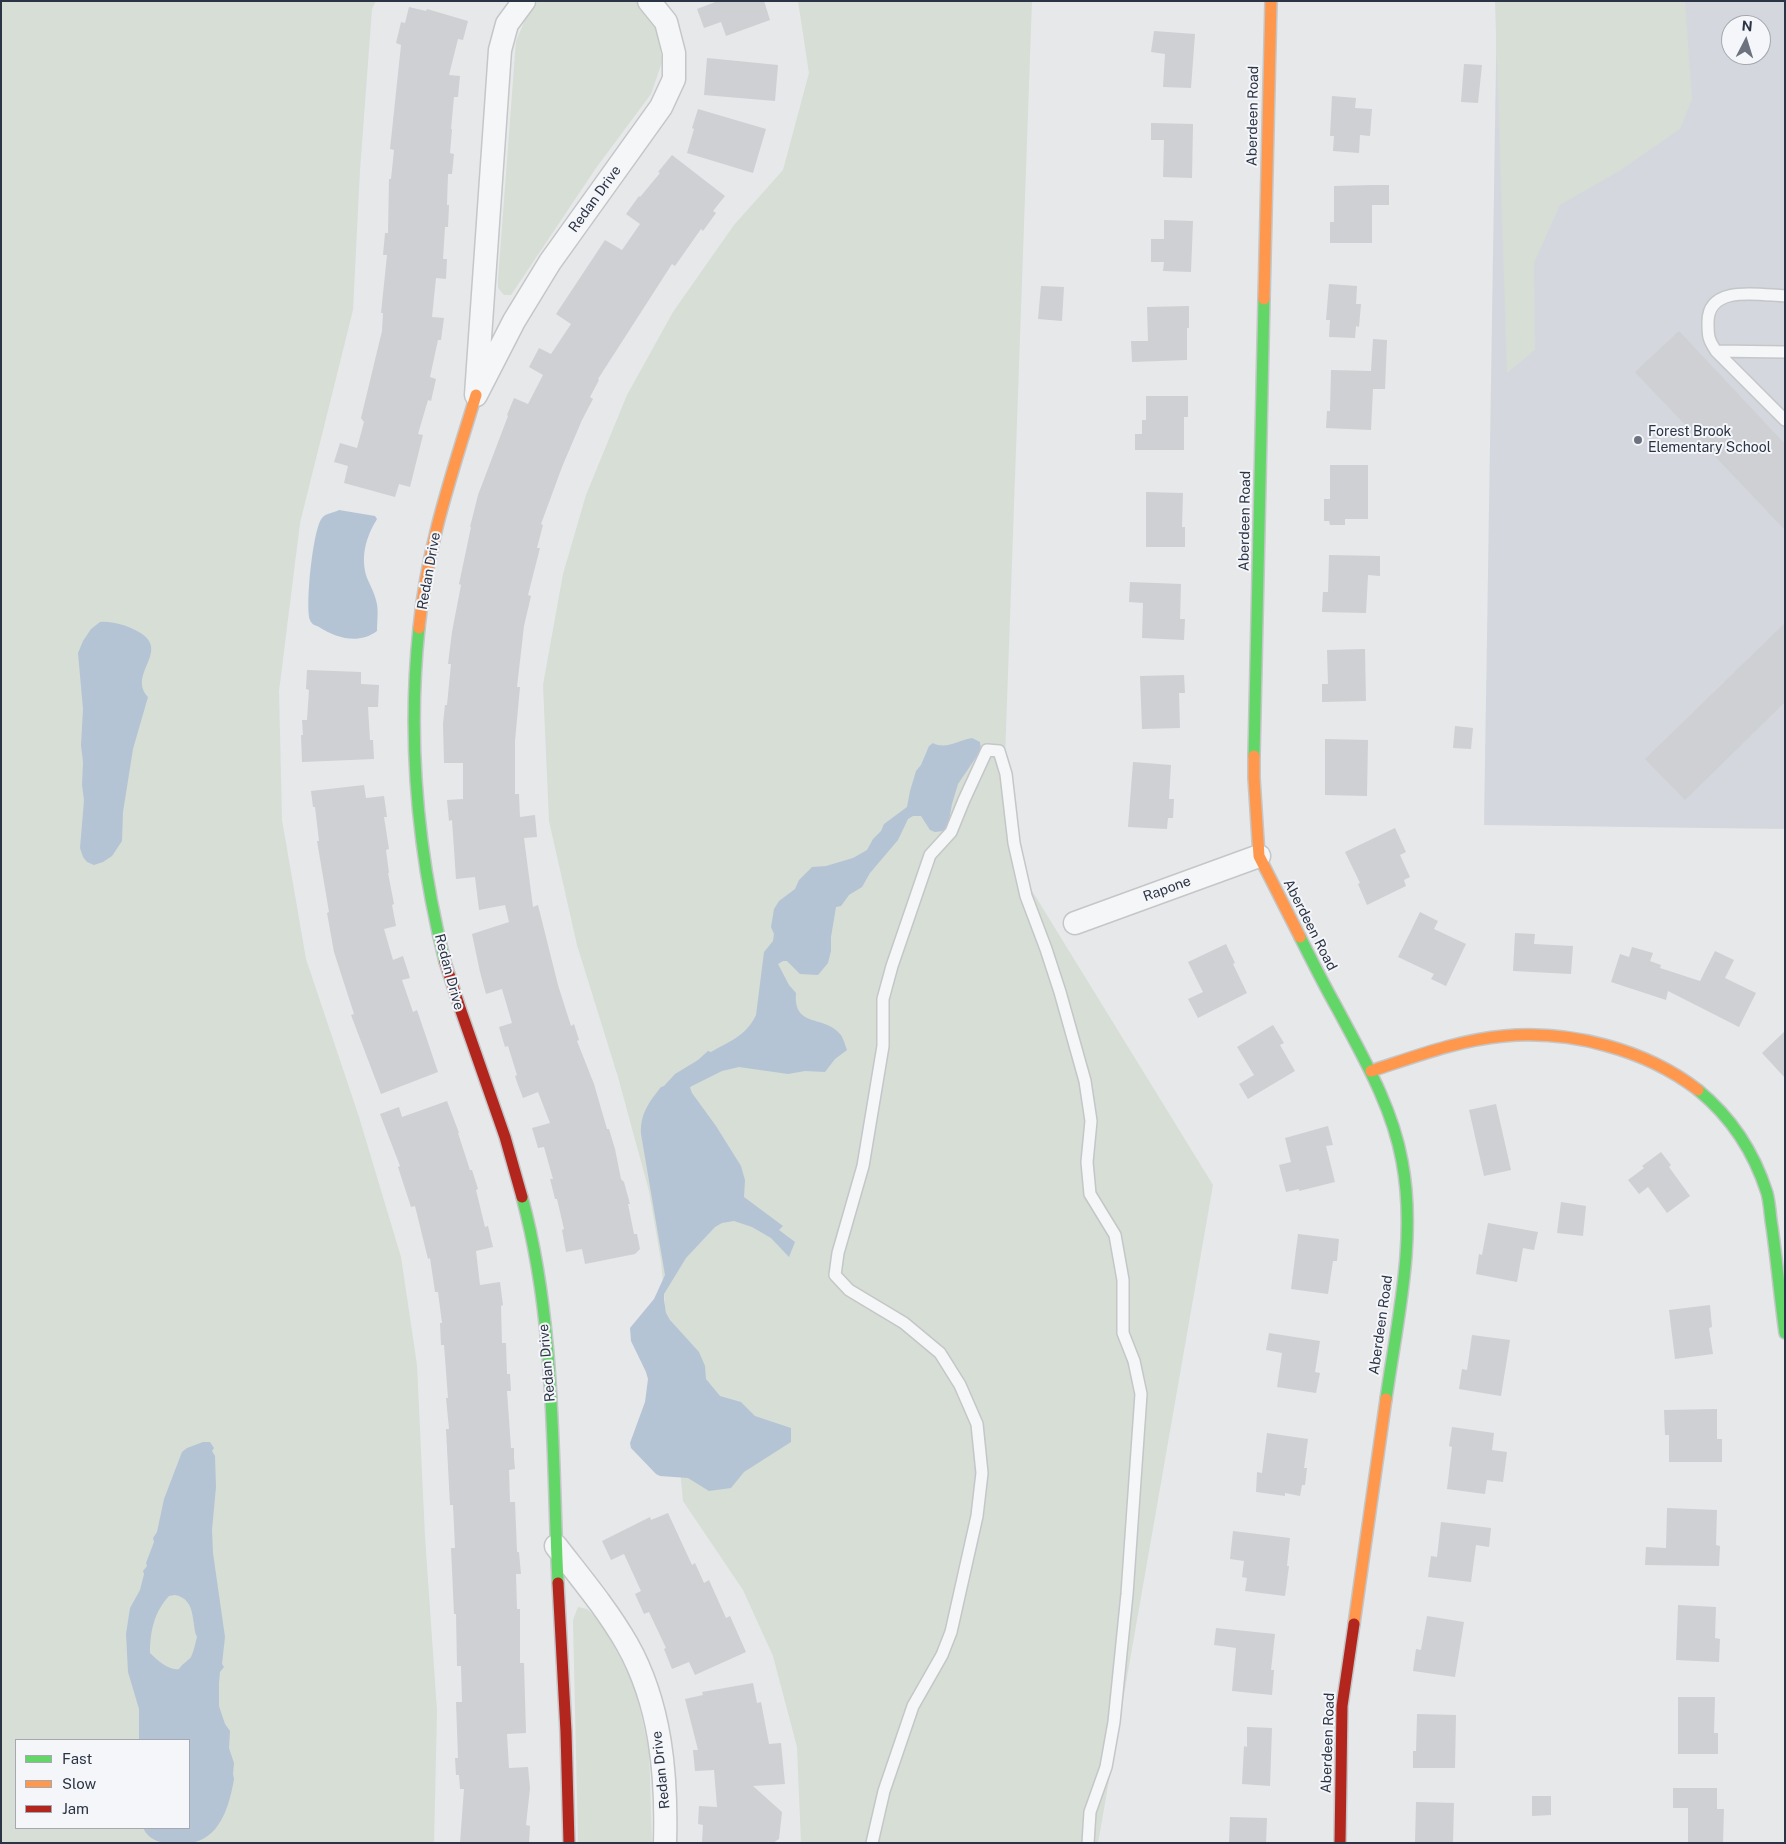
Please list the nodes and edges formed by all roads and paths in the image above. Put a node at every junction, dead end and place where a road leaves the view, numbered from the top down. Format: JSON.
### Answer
{"nodes":[{"id":1,"x":524,"y":1,"type":"edge"},
{"id":2,"x":649,"y":1,"type":"edge"},
{"id":3,"x":1271,"y":1,"type":"edge"},
{"id":4,"x":1785,"y":296,"type":"edge"},
{"id":5,"x":1716,"y":351,"type":"junction"},
{"id":6,"x":1785,"y":352,"type":"edge"},
{"id":7,"x":476,"y":395,"type":"junction"},
{"id":8,"x":1785,"y":420,"type":"edge"},
{"id":9,"x":1259,"y":856,"type":"junction"},
{"id":10,"x":1075,"y":923,"type":"dead end"},
{"id":11,"x":1371,"y":1071,"type":"junction"},
{"id":12,"x":1779,"y":1240,"type":"edge"},
{"id":13,"x":1785,"y":1333,"type":"edge"},
{"id":14,"x":556,"y":1546,"type":"junction"},
{"id":15,"x":569,"y":1843,"type":"edge"},
{"id":16,"x":665,"y":1843,"type":"edge"},
{"id":17,"x":872,"y":1843,"type":"edge"},
{"id":18,"x":1088,"y":1843,"type":"edge"},
{"id":19,"x":1340,"y":1843,"type":"edge"}],
"edges":[{"from":1,"to":7,"type":"street","name":"Redan Drive"},
{"from":2,"to":7,"type":"street","name":"Redan Drive"},
{"from":3,"to":9,"type":"street","name":"Aberdeen Road"},
{"from":4,"to":5,"type":"lane"},
{"from":5,"to":6,"type":"lane"},
{"from":5,"to":8,"type":"lane"},
{"from":7,"to":14,"type":"street","name":"Redan Drive"},
{"from":9,"to":10,"type":"street","name":"Rapone"},
{"from":9,"to":11,"type":"street","name":"Aberdeen Road"},
{"from":11,"to":12,"type":"street"},
{"from":11,"to":19,"type":"street","name":"Aberdeen Road"},
{"from":12,"to":13,"type":"street"},
{"from":14,"to":15,"type":"street","name":"Redan Drive"},
{"from":14,"to":16,"type":"street","name":"Redan Drive"},
{"from":17,"to":18,"type":"lane"}]}
